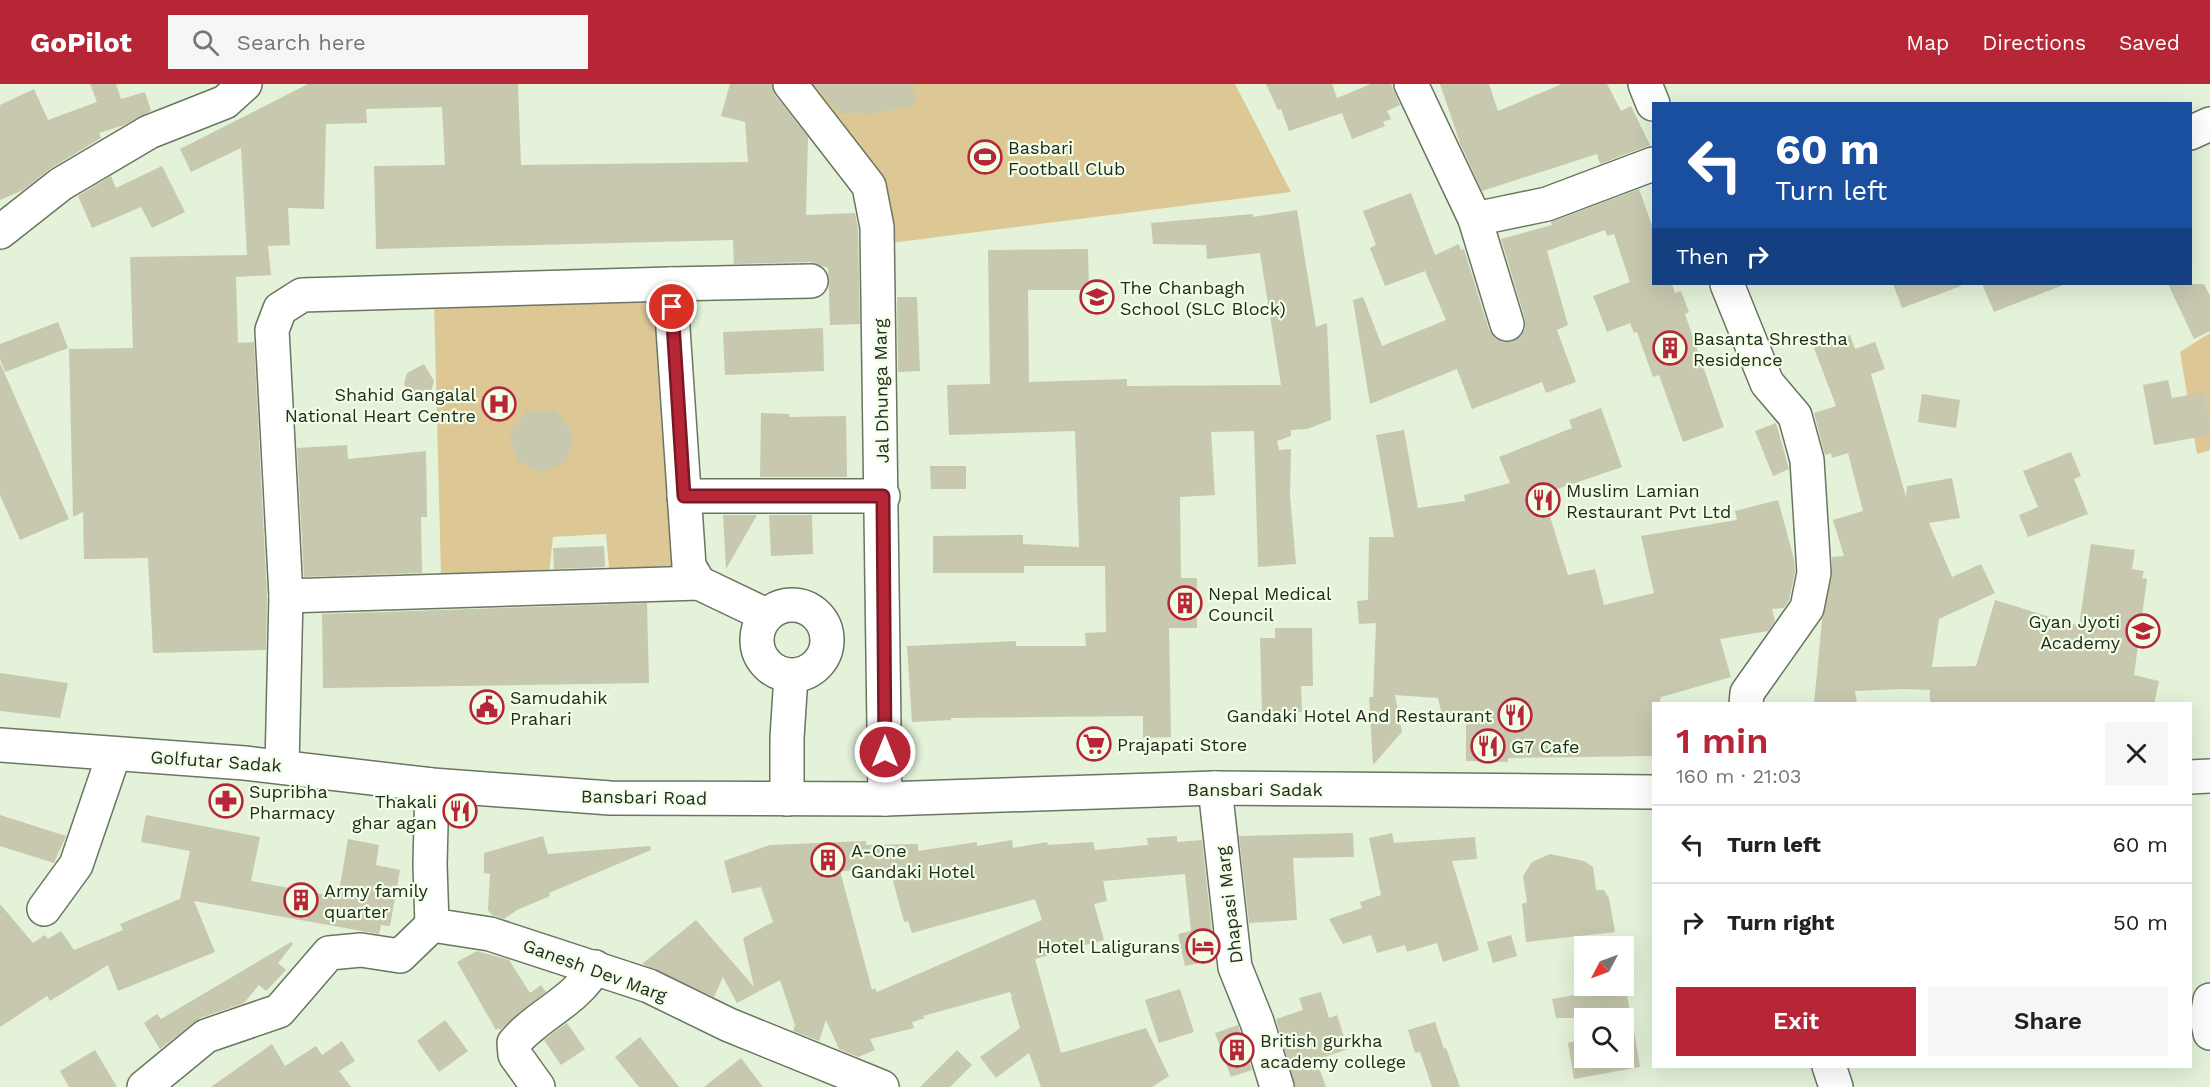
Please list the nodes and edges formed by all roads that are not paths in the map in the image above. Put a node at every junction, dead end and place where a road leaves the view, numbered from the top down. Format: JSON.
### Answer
{"nodes":[{"id":1,"x":245,"y":84,"type":"edge"},
{"id":2,"x":790,"y":84,"type":"edge"},
{"id":3,"x":1411,"y":84,"type":"edge"},
{"id":4,"x":1645,"y":84,"type":"edge"},
{"id":5,"x":1652,"y":102,"type":"edge"},
{"id":6,"x":2210,"y":124,"type":"edge"},
{"id":7,"x":2192,"y":131,"type":"edge"},
{"id":8,"x":1652,"y":164,"type":"edge"},
{"id":9,"x":1475,"y":219,"type":"junction"},
{"id":10,"x":0,"y":232,"type":"edge"},
{"id":11,"x":811,"y":281,"type":"dead end"},
{"id":12,"x":670,"y":284,"type":"junction"},
{"id":13,"x":1726,"y":285,"type":"edge"},
{"id":14,"x":1508,"y":324,"type":"dead end"},
{"id":15,"x":684,"y":496,"type":"junction"},
{"id":16,"x":883,"y":496,"type":"junction"},
{"id":17,"x":699,"y":583,"type":"junction"},
{"id":18,"x":286,"y":596,"type":"junction"},
{"id":19,"x":766,"y":615,"type":"junction"},
{"id":20,"x":791,"y":676,"type":"junction"},
{"id":21,"x":1746,"y":702,"type":"edge"},
{"id":22,"x":0,"y":745,"type":"edge"},
{"id":23,"x":114,"y":754,"type":"junction"},
{"id":24,"x":282,"y":766,"type":"junction"},
{"id":25,"x":2210,"y":776,"type":"edge"},
{"id":26,"x":2192,"y":777,"type":"edge"},
{"id":27,"x":432,"y":785,"type":"junction"},
{"id":28,"x":1215,"y":788,"type":"junction"},
{"id":29,"x":1652,"y":792,"type":"edge"},
{"id":30,"x":788,"y":799,"type":"junction"},
{"id":31,"x":871,"y":799,"type":"junction"},
{"id":32,"x":44,"y":909,"type":"dead end"},
{"id":33,"x":432,"y":926,"type":"junction"},
{"id":34,"x":595,"y":967,"type":"junction"},
{"id":35,"x":2210,"y":1000,"type":"edge"},
{"id":36,"x":2210,"y":1033,"type":"edge"},
{"id":37,"x":1830,"y":1068,"type":"edge"},
{"id":38,"x":144,"y":1087,"type":"edge"},
{"id":39,"x":537,"y":1087,"type":"edge"},
{"id":40,"x":882,"y":1087,"type":"edge"},
{"id":41,"x":1277,"y":1087,"type":"edge"},
{"id":42,"x":1836,"y":1087,"type":"edge"}],
"edges":[{"from":1,"to":10,"type":"street"},
{"from":2,"to":16,"type":"street","name":"Jal Dhunga Marg"},
{"from":3,"to":9,"type":"street"},
{"from":4,"to":5,"type":"street"},
{"from":6,"to":7,"type":"street"},
{"from":8,"to":9,"type":"street"},
{"from":9,"to":14,"type":"street"},
{"from":11,"to":12,"type":"street"},
{"from":12,"to":15,"type":"street"},
{"from":12,"to":18,"type":"street"},
{"from":13,"to":21,"type":"street"},
{"from":15,"to":16,"type":"street"},
{"from":15,"to":17,"type":"street"},
{"from":16,"to":31,"type":"street","name":"Jal Dhunga Marg"},
{"from":17,"to":18,"type":"street"},
{"from":17,"to":19,"type":"street"},
{"from":18,"to":24,"type":"street"},
{"from":19,"to":20,"type":"street"},
{"from":19,"to":20,"type":"street"},
{"from":20,"to":30,"type":"street"},
{"from":22,"to":23,"type":"street","name":"Golfutar Sadak"},
{"from":23,"to":24,"type":"street","name":"Golfutar Sadak"},
{"from":23,"to":32,"type":"street"},
{"from":24,"to":27,"type":"street","name":"Golfutar Sadak"},
{"from":25,"to":26,"type":"street"},
{"from":27,"to":30,"type":"street","name":"Bansbari Road"},
{"from":27,"to":33,"type":"street"},
{"from":28,"to":29,"type":"street","name":"Bansbari Sadak"},
{"from":28,"to":31,"type":"street","name":"Bansbari Sadak"},
{"from":28,"to":41,"type":"street","name":"Dhapasi Marg"},
{"from":30,"to":31,"type":"street","name":"Bansbari Road"},
{"from":33,"to":34,"type":"street","name":"Ganesh Dev Marg"},
{"from":33,"to":38,"type":"street"},
{"from":34,"to":39,"type":"street"},
{"from":34,"to":40,"type":"street","name":"Ganesh Dev Marg"},
{"from":35,"to":36,"type":"street"},
{"from":37,"to":42,"type":"street"}]}
